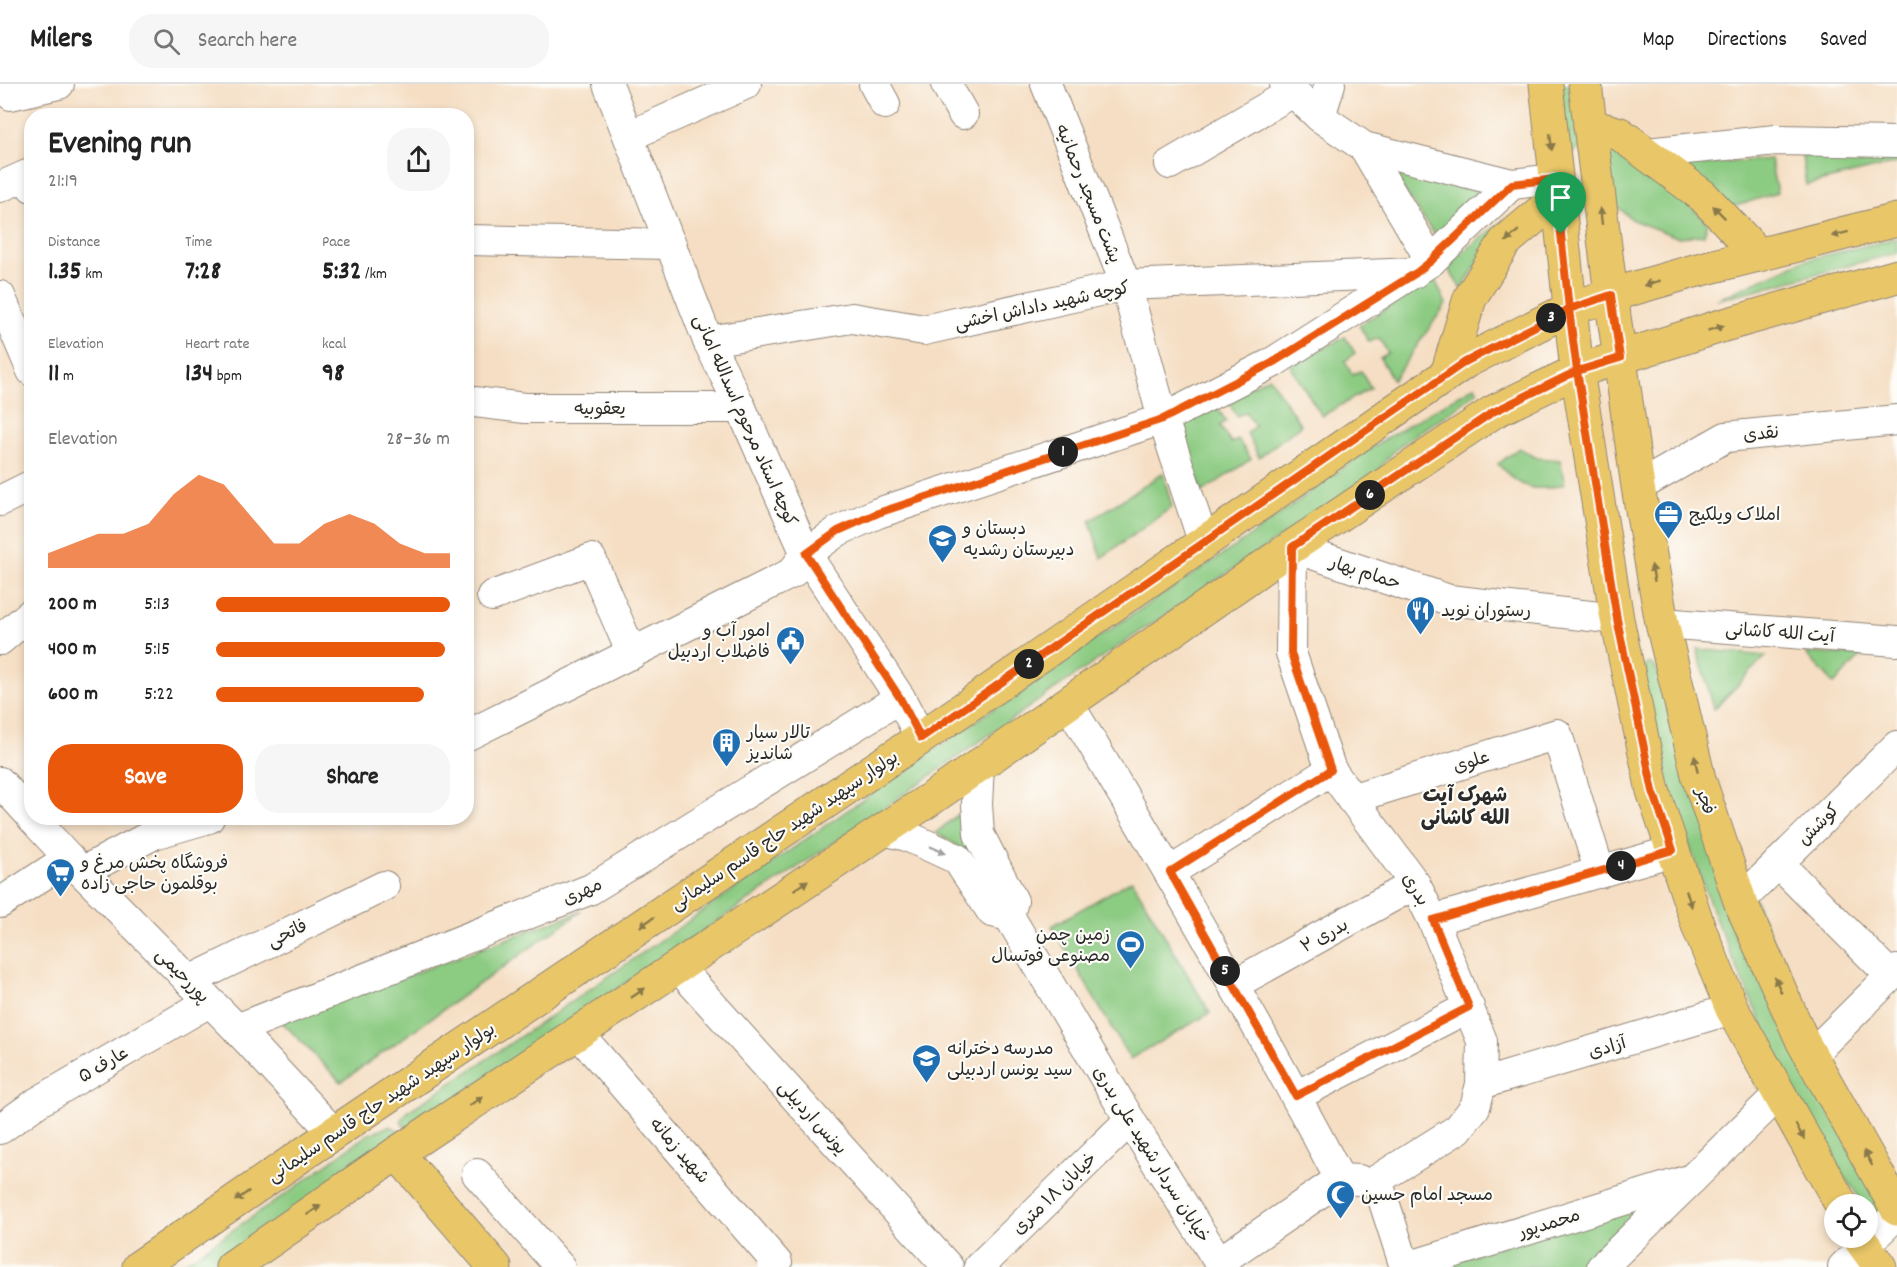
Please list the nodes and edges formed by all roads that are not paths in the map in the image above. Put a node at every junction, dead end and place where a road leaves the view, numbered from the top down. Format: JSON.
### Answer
{"nodes":[{"id":1,"x":4,"y":84,"type":"edge"},
{"id":2,"x":59,"y":84,"type":"edge"},
{"id":3,"x":608,"y":84,"type":"edge"},
{"id":4,"x":746,"y":84,"type":"edge"},
{"id":5,"x":946,"y":84,"type":"edge"},
{"id":6,"x":1046,"y":84,"type":"edge"},
{"id":7,"x":1330,"y":84,"type":"edge"},
{"id":8,"x":1546,"y":84,"type":"edge"},
{"id":9,"x":1585,"y":84,"type":"edge"},
{"id":10,"x":1289,"y":88,"type":"edge"},
{"id":11,"x":963,"y":114,"type":"dead end"},
{"id":12,"x":1320,"y":117,"type":"junction"},
{"id":13,"x":1590,"y":126,"type":"junction"},
{"id":14,"x":629,"y":136,"type":"junction"},
{"id":15,"x":1897,"y":142,"type":"edge"},
{"id":16,"x":1364,"y":147,"type":"junction"},
{"id":17,"x":1646,"y":153,"type":"junction"},
{"id":18,"x":1170,"y":164,"type":"dead end"},
{"id":19,"x":24,"y":176,"type":"edge"},
{"id":20,"x":1512,"y":184,"type":"junction"},
{"id":21,"x":0,"y":187,"type":"edge"},
{"id":22,"x":1556,"y":189,"type":"junction"},
{"id":23,"x":1897,"y":220,"type":"edge"},
{"id":24,"x":474,"y":240,"type":"edge"},
{"id":25,"x":672,"y":244,"type":"junction"},
{"id":26,"x":1759,"y":255,"type":"junction"},
{"id":27,"x":1424,"y":267,"type":"junction"},
{"id":28,"x":1897,"y":276,"type":"edge"},
{"id":29,"x":1126,"y":285,"type":"junction"},
{"id":30,"x":1611,"y":295,"type":"junction"},
{"id":31,"x":0,"y":296,"type":"edge"},
{"id":32,"x":1569,"y":309,"type":"junction"},
{"id":33,"x":708,"y":340,"type":"junction"},
{"id":34,"x":24,"y":352,"type":"edge"},
{"id":35,"x":1620,"y":358,"type":"junction"},
{"id":36,"x":1577,"y":371,"type":"junction"},
{"id":37,"x":1447,"y":374,"type":"junction"},
{"id":38,"x":474,"y":402,"type":"edge"},
{"id":39,"x":738,"y":408,"type":"junction"},
{"id":40,"x":1163,"y":419,"type":"junction"},
{"id":41,"x":1897,"y":420,"type":"edge"},
{"id":42,"x":1638,"y":487,"type":"junction"},
{"id":43,"x":24,"y":489,"type":"edge"},
{"id":44,"x":0,"y":501,"type":"edge"},
{"id":45,"x":1204,"y":544,"type":"junction"},
{"id":46,"x":1292,"y":547,"type":"junction"},
{"id":47,"x":806,"y":554,"type":"junction"},
{"id":48,"x":492,"y":596,"type":"dead end"},
{"id":49,"x":1617,"y":619,"type":"junction"},
{"id":50,"x":24,"y":620,"type":"edge"},
{"id":51,"x":1662,"y":623,"type":"junction"},
{"id":52,"x":0,"y":640,"type":"edge"},
{"id":53,"x":1897,"y":641,"type":"edge"},
{"id":54,"x":632,"y":654,"type":"junction"},
{"id":55,"x":900,"y":698,"type":"junction"},
{"id":56,"x":1068,"y":703,"type":"junction"},
{"id":57,"x":474,"y":732,"type":"edge"},
{"id":58,"x":921,"y":738,"type":"junction"},
{"id":59,"x":1897,"y":746,"type":"edge"},
{"id":60,"x":979,"y":765,"type":"junction"},
{"id":61,"x":1331,"y":770,"type":"junction"},
{"id":62,"x":0,"y":782,"type":"edge"},
{"id":63,"x":1352,"y":799,"type":"junction"},
{"id":64,"x":24,"y":808,"type":"edge"},
{"id":65,"x":39,"y":825,"type":"edge"},
{"id":66,"x":150,"y":826,"type":"edge"},
{"id":67,"x":883,"y":830,"type":"junction"},
{"id":68,"x":1673,"y":850,"type":"junction"},
{"id":69,"x":1778,"y":863,"type":"junction"},
{"id":70,"x":75,"y":865,"type":"junction"},
{"id":71,"x":1170,"y":872,"type":"junction"},
{"id":72,"x":1600,"y":873,"type":"junction"},
{"id":73,"x":1416,"y":884,"type":"junction"},
{"id":74,"x":384,"y":886,"type":"dead end"},
{"id":75,"x":1740,"y":901,"type":"junction"},
{"id":76,"x":0,"y":903,"type":"edge"},
{"id":77,"x":1009,"y":916,"type":"junction"},
{"id":78,"x":1433,"y":920,"type":"junction"},
{"id":79,"x":678,"y":966,"type":"junction"},
{"id":80,"x":1894,"y":973,"type":"edge"},
{"id":81,"x":189,"y":981,"type":"junction"},
{"id":82,"x":1233,"y":985,"type":"junction"},
{"id":83,"x":209,"y":1002,"type":"junction"},
{"id":84,"x":1469,"y":1007,"type":"junction"},
{"id":85,"x":1732,"y":1010,"type":"junction"},
{"id":86,"x":237,"y":1029,"type":"junction"},
{"id":87,"x":578,"y":1033,"type":"junction"},
{"id":88,"x":1811,"y":1055,"type":"junction"},
{"id":89,"x":1481,"y":1084,"type":"junction"},
{"id":90,"x":1779,"y":1094,"type":"junction"},
{"id":91,"x":1296,"y":1096,"type":"junction"},
{"id":92,"x":1130,"y":1120,"type":"junction"},
{"id":93,"x":0,"y":1129,"type":"edge"},
{"id":94,"x":334,"y":1133,"type":"junction"},
{"id":95,"x":397,"y":1153,"type":"junction"},
{"id":96,"x":477,"y":1174,"type":"dead end"},
{"id":97,"x":1340,"y":1179,"type":"junction"},
{"id":98,"x":1692,"y":1179,"type":"junction"},
{"id":99,"x":1377,"y":1180,"type":"junction"},
{"id":100,"x":1835,"y":1194,"type":"edge"},
{"id":101,"x":1897,"y":1209,"type":"edge"},
{"id":102,"x":1897,"y":1214,"type":"edge"},
{"id":103,"x":1862,"y":1255,"type":"edge"},
{"id":104,"x":1221,"y":1264,"type":"edge"},
{"id":105,"x":139,"y":1267,"type":"edge"},
{"id":106,"x":231,"y":1267,"type":"edge"},
{"id":107,"x":495,"y":1267,"type":"edge"},
{"id":108,"x":560,"y":1267,"type":"edge"},
{"id":109,"x":773,"y":1267,"type":"edge"},
{"id":110,"x":948,"y":1267,"type":"edge"},
{"id":111,"x":979,"y":1267,"type":"edge"},
{"id":112,"x":1406,"y":1267,"type":"edge"},
{"id":113,"x":1602,"y":1267,"type":"edge"}],
"edges":[{"from":1,"to":2,"type":"street"},
{"from":3,"to":14,"type":"street","name":"کوچه استاد مرحوم اسدالله امانی"},
{"from":4,"to":14,"type":"street"},
{"from":5,"to":11,"type":"street"},
{"from":6,"to":29,"type":"street","name":"پشت مسجد رحمانیه"},
{"from":7,"to":12,"type":"street"},
{"from":8,"to":22,"type":"main road","one_way":true},
{"from":9,"to":13,"type":"main road","name":"فجر"},
{"from":10,"to":12,"type":"street"},
{"from":10,"to":18,"type":"street"},
{"from":12,"to":16,"type":"street"},
{"from":13,"to":17,"type":"main road"},
{"from":30,"to":13,"type":"main road","name":"فجر","one_way":true},
{"from":14,"to":25,"type":"street","name":"کوچه استاد مرحوم اسدالله امانی"},
{"from":15,"to":17,"type":"street"},
{"from":16,"to":20,"type":"street"},
{"from":16,"to":27,"type":"street"},
{"from":26,"to":17,"type":"main road","one_way":true},
{"from":19,"to":21,"type":"street"},
{"from":20,"to":22,"type":"street"},
{"from":20,"to":27,"type":"street"},
{"from":22,"to":32,"type":"main road"},
{"from":22,"to":37,"type":"main road","one_way":true},
{"from":23,"to":26,"type":"main road","name":"بولوار سپهبد شهید حاج قاسم سلیمانی","one_way":true},
{"from":24,"to":25,"type":"street"},
{"from":25,"to":33,"type":"street","name":"کوچه استاد مرحوم اسدالله امانی"},
{"from":26,"to":30,"type":"main road","name":"بولوار سپهبد شهید حاج قاسم سلیمانی","one_way":true},
{"from":27,"to":29,"type":"street","name":"کوچه شهید داداش اخشی"},
{"from":27,"to":40,"type":"street"},
{"from":35,"to":28,"type":"main road","one_way":true},
{"from":29,"to":33,"type":"street","name":"کوچه شهید داداش اخشی"},
{"from":29,"to":40,"type":"street","name":"پشت مسجد رحمانیه"},
{"from":30,"to":32,"type":"main road","name":"بولوار سپهبد شهید حاج قاسم سلیمانی"},
{"from":30,"to":35,"type":"main road","name":"فجر"},
{"from":31,"to":34,"type":"street"},
{"from":32,"to":36,"type":"main road"},
{"from":32,"to":37,"type":"main road","name":"بولوار سپهبد شهید حاج قاسم سلیمانی"},
{"from":33,"to":39,"type":"street","name":"کوچه استاد مرحوم اسدالله امانی"},
{"from":35,"to":36,"type":"main road"},
{"from":35,"to":42,"type":"main road","name":"فجر"},
{"from":36,"to":46,"type":"main road"},
{"from":36,"to":49,"type":"main road"},
{"from":37,"to":45,"type":"main road","name":"بولوار سپهبد شهید حاج قاسم سلیمانی"},
{"from":38,"to":39,"type":"street","name":"یعقوبیه"},
{"from":39,"to":47,"type":"street","name":"کوچه استاد مرحوم اسدالله امانی"},
{"from":40,"to":45,"type":"street","name":"پشت مسجد رحمانیه"},
{"from":40,"to":47,"type":"street"},
{"from":41,"to":42,"type":"street","name":"نقدی"},
{"from":51,"to":42,"type":"main road","name":"فجر","one_way":true},
{"from":43,"to":44,"type":"street"},
{"from":45,"to":58,"type":"main road","name":"بولوار سپهبد شهید حاج قاسم سلیمانی"},
{"from":46,"to":49,"type":"street","name":"حمام بهار"},
{"from":46,"to":56,"type":"main road"},
{"from":46,"to":61,"type":"street","name":"بدری"},
{"from":47,"to":54,"type":"street"},
{"from":47,"to":55,"type":"street","name":"کوچه استاد مرحوم اسدالله امانی"},
{"from":48,"to":54,"type":"street"},
{"from":49,"to":51,"type":"main road"},
{"from":49,"to":68,"type":"main road"},
{"from":50,"to":52,"type":"street"},
{"from":51,"to":53,"type":"street","name":"آیت الله کاشانی"},
{"from":75,"to":51,"type":"main road","name":"فجر","one_way":true},
{"from":54,"to":57,"type":"street"},
{"from":55,"to":58,"type":"street","name":"کوچه استاد مرحوم اسدالله امانی"},
{"from":55,"to":86,"type":"street","name":"مهری"},
{"from":56,"to":60,"type":"main road"},
{"from":56,"to":71,"type":"street"},
{"from":58,"to":94,"type":"main road","name":"بولوار سپهبد شهید حاج قاسم سلیمانی","one_way":true},
{"from":59,"to":69,"type":"street","name":"کوشش"},
{"from":60,"to":67,"type":"main road"},
{"from":60,"to":77,"type":"street","name":"خیابان سردار شهید علی بدری"},
{"from":61,"to":63,"type":"street","name":"بدری"},
{"from":61,"to":71,"type":"street"},
{"from":62,"to":64,"type":"street","name":"پوررحیمی"},
{"from":63,"to":72,"type":"street","name":"علوی"},
{"from":63,"to":73,"type":"street","name":"بدری"},
{"from":65,"to":70,"type":"street","name":"پوررحیمی"},
{"from":66,"to":70,"type":"street"},
{"from":67,"to":77,"type":"street","name":"خیابان سردار شهید علی بدری","one_way":true},
{"from":79,"to":67,"type":"main road","one_way":true},
{"from":68,"to":72,"type":"street"},
{"from":68,"to":85,"type":"main road","one_way":true},
{"from":69,"to":75,"type":"street","name":"کوشش"},
{"from":69,"to":80,"type":"street"},
{"from":70,"to":76,"type":"street"},
{"from":70,"to":81,"type":"street","name":"پوررحیمی"},
{"from":71,"to":82,"type":"street"},
{"from":72,"to":78,"type":"street"},
{"from":73,"to":78,"type":"street","name":"بدری"},
{"from":73,"to":82,"type":"street","name":"بدری ۲"},
{"from":74,"to":81,"type":"street","name":"فاتحی"},
{"from":88,"to":75,"type":"main road","name":"فجر","one_way":true},
{"from":77,"to":92,"type":"street","name":"خیابان سردار شهید علی بدری"},
{"from":78,"to":84,"type":"street","name":"بدری"},
{"from":87,"to":79,"type":"main road","one_way":true},
{"from":79,"to":110,"type":"street","name":"یونس اردبیلی"},
{"from":80,"to":88,"type":"street"},
{"from":81,"to":83,"type":"street","name":"پوررحیمی"},
{"from":82,"to":91,"type":"street"},
{"from":83,"to":86,"type":"street","name":"پوررحیمی"},
{"from":83,"to":93,"type":"street","name":"عارف ۵"},
{"from":84,"to":89,"type":"street","name":"بدری"},
{"from":84,"to":91,"type":"street"},
{"from":85,"to":89,"type":"street","name":"آزادی"},
{"from":85,"to":90,"type":"main road"},
{"from":86,"to":94,"type":"street","name":"پوررحیمی"},
{"from":95,"to":87,"type":"main road","one_way":true},
{"from":87,"to":109,"type":"street","name":"شهید زمانه"},
{"from":101,"to":88,"type":"main road","name":"فجر","one_way":true},
{"from":89,"to":99,"type":"street","name":"بدری"},
{"from":90,"to":98,"type":"street"},
{"from":90,"to":100,"type":"main road","one_way":true},
{"from":91,"to":97,"type":"street"},
{"from":92,"to":104,"type":"street","name":"خیابان سردار شهید علی بدری"},
{"from":92,"to":111,"type":"street","name":"خیابان ۱۸ متری"},
{"from":94,"to":105,"type":"main road","name":"بولوار سپهبد شهید حاج قاسم سلیمانی","one_way":true},
{"from":106,"to":95,"type":"main road","one_way":true},
{"from":95,"to":107,"type":"main road"},
{"from":96,"to":108,"type":"street"},
{"from":97,"to":99,"type":"street"},
{"from":97,"to":104,"type":"street"},
{"from":98,"to":112,"type":"street","name":"محمدپور"},
{"from":98,"to":113,"type":"street"},
{"from":99,"to":112,"type":"street"},
{"from":102,"to":103,"type":"street"}]}
